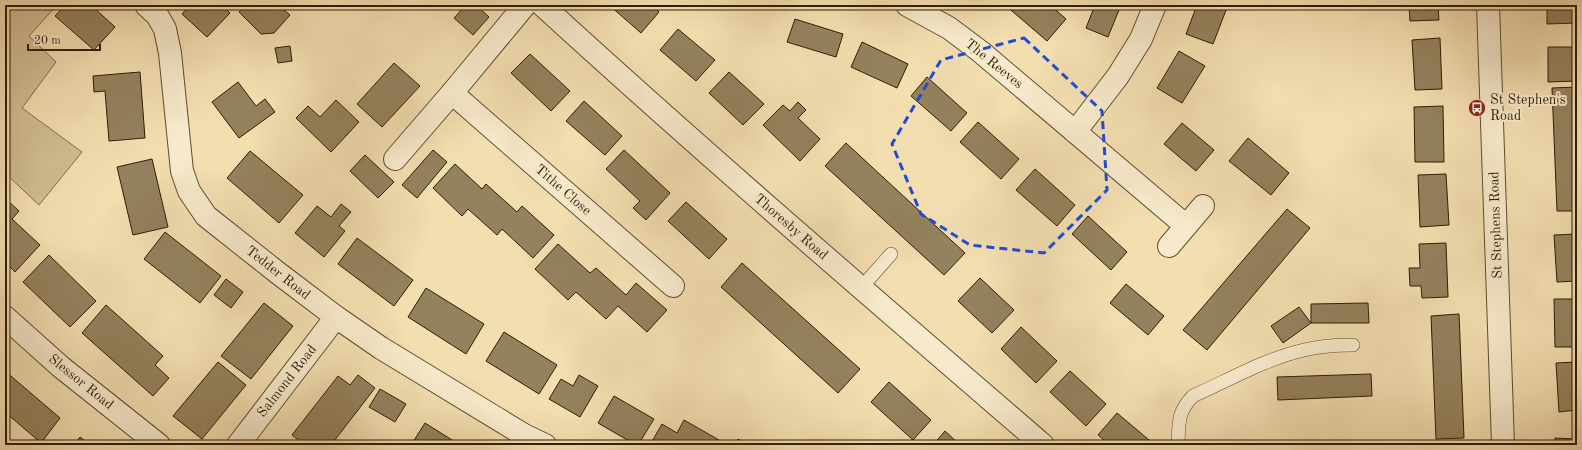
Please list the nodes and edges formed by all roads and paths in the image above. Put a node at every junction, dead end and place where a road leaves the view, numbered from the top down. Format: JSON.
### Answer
{"nodes":[{"id":1,"x":525,"y":5,"type":"edge"},
{"id":2,"x":542,"y":5,"type":"edge"},
{"id":3,"x":907,"y":5,"type":"edge"},
{"id":4,"x":1155,"y":5,"type":"edge"},
{"id":5,"x":1488,"y":5,"type":"edge"},
{"id":6,"x":157,"y":8,"type":"edge"},
{"id":7,"x":452,"y":93,"type":"junction"},
{"id":8,"x":1075,"y":132,"type":"junction"},
{"id":9,"x":395,"y":159,"type":"dead end"},
{"id":10,"x":1203,"y":206,"type":"dead end"},
{"id":11,"x":1186,"y":225,"type":"junction"},
{"id":12,"x":1169,"y":246,"type":"dead end"},
{"id":13,"x":891,"y":254,"type":"dead end"},
{"id":14,"x":672,"y":286,"type":"dead end"},
{"id":15,"x":861,"y":288,"type":"junction"},
{"id":16,"x":5,"y":317,"type":"edge"},
{"id":17,"x":336,"y":317,"type":"junction"},
{"id":18,"x":1354,"y":345,"type":"dead end"},
{"id":19,"x":159,"y":445,"type":"edge"},
{"id":20,"x":238,"y":445,"type":"edge"},
{"id":21,"x":545,"y":445,"type":"edge"},
{"id":22,"x":1043,"y":445,"type":"edge"},
{"id":23,"x":1178,"y":445,"type":"edge"},
{"id":24,"x":1502,"y":445,"type":"edge"}],
"edges":[{"from":1,"to":7,"type":"street"},
{"from":2,"to":15,"type":"street","name":"Thoresby Road"},
{"from":3,"to":8,"type":"street","name":"The Reeves"},
{"from":4,"to":8,"type":"street"},
{"from":5,"to":24,"type":"street","name":"St Stephens Road"},
{"from":6,"to":17,"type":"street","name":"Tedder Road"},
{"from":7,"to":9,"type":"street"},
{"from":7,"to":14,"type":"street","name":"Tithe Close"},
{"from":8,"to":11,"type":"street","name":"The Reeves"},
{"from":10,"to":11,"type":"street"},
{"from":11,"to":12,"type":"street"},
{"from":13,"to":15,"type":"lane"},
{"from":15,"to":22,"type":"street","name":"Thoresby Road"},
{"from":16,"to":19,"type":"street","name":"Slessor Road"},
{"from":17,"to":20,"type":"street","name":"Salmond Road"},
{"from":17,"to":21,"type":"street","name":"Tedder Road"},
{"from":18,"to":23,"type":"lane"}]}
